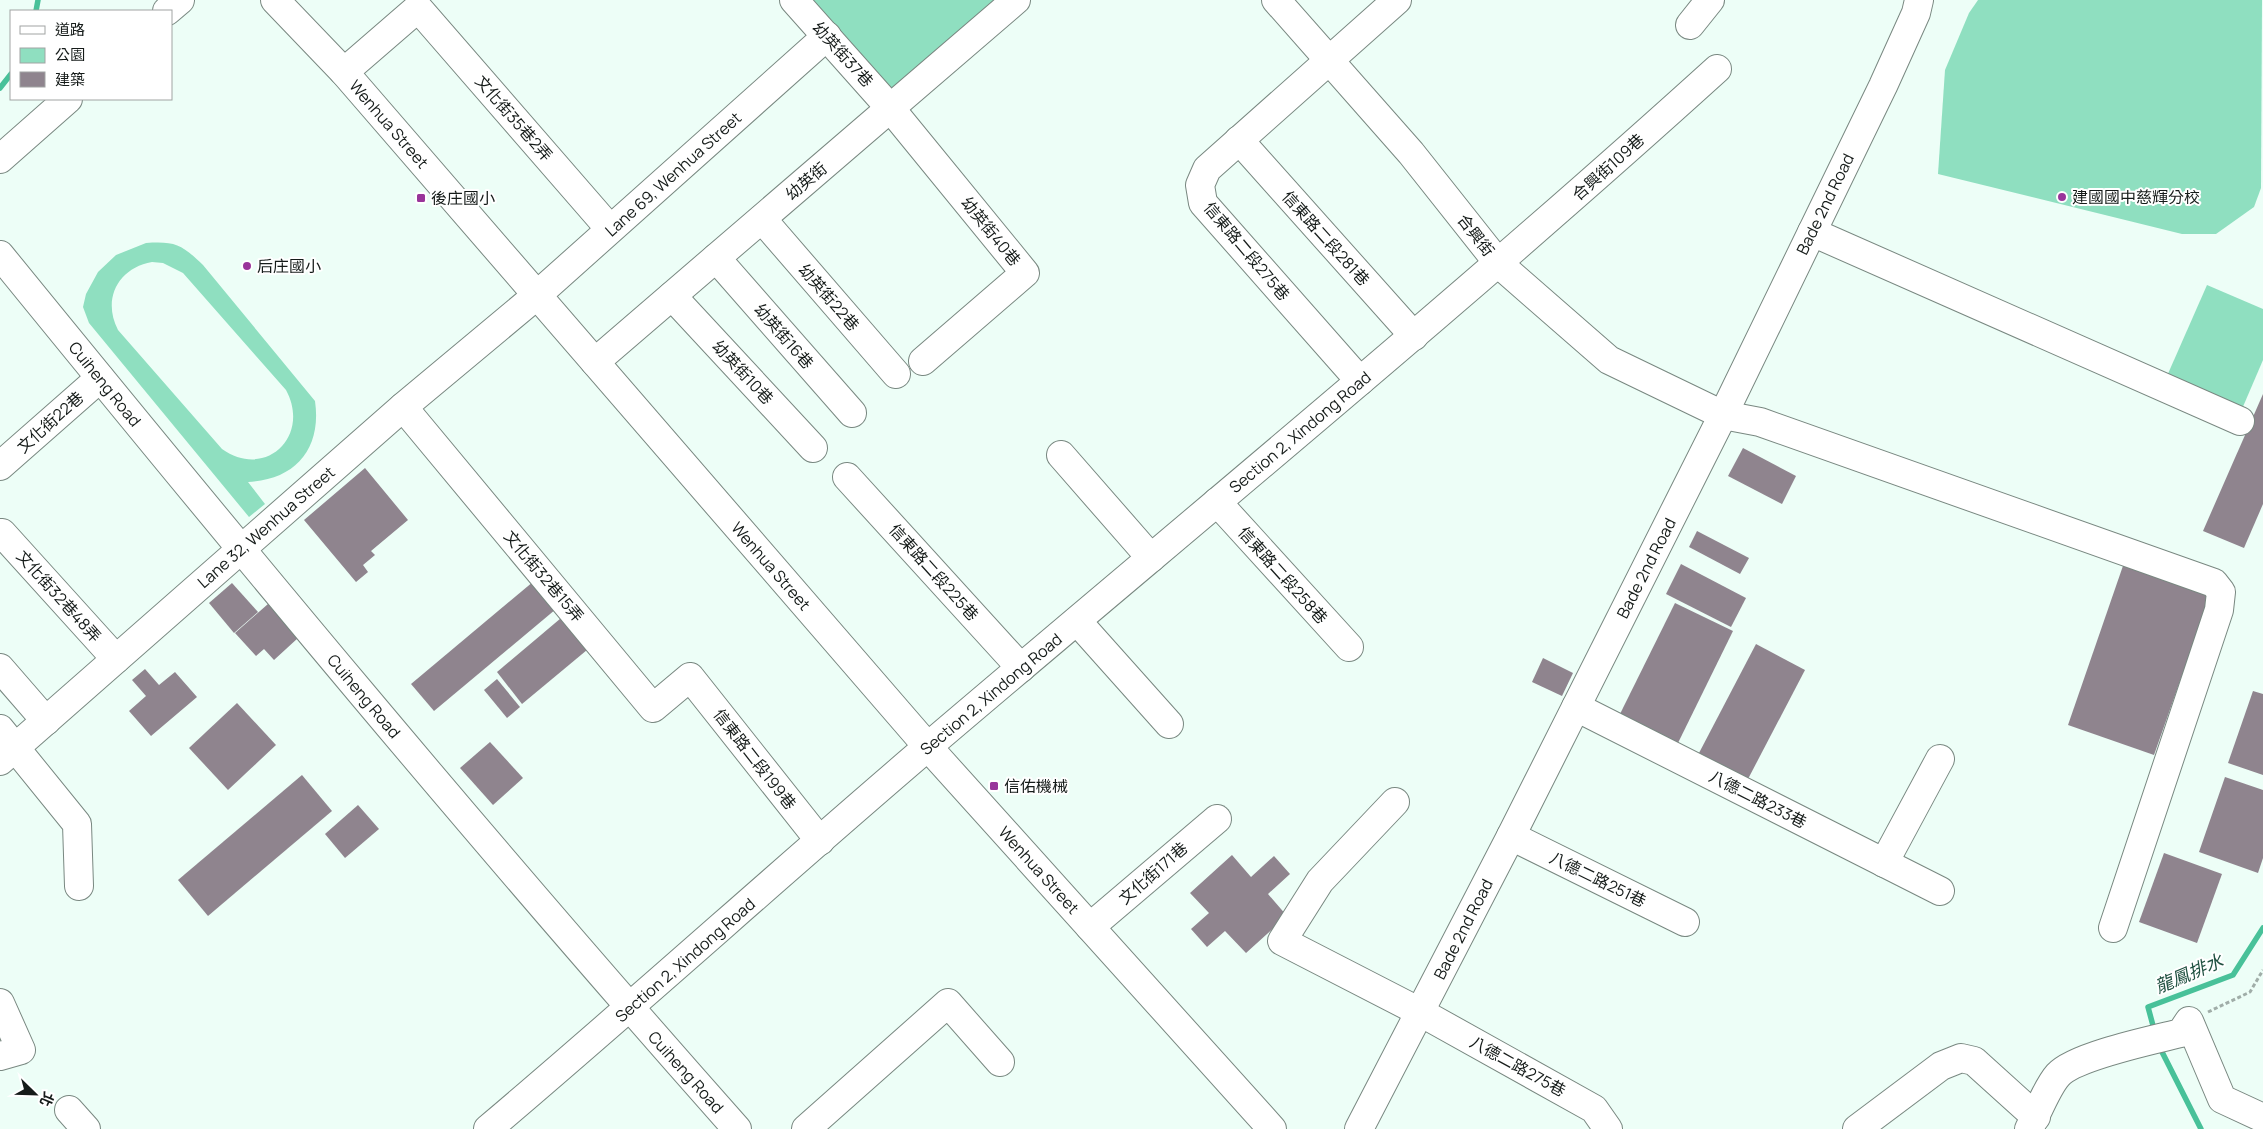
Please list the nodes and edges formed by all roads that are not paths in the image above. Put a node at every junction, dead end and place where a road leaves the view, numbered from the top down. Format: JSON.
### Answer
{"nodes":[{"id":1,"x":180,"y":0,"type":"edge"},
{"id":2,"x":275,"y":0,"type":"edge"},
{"id":3,"x":794,"y":0,"type":"edge"},
{"id":4,"x":1016,"y":0,"type":"edge"},
{"id":5,"x":1276,"y":0,"type":"edge"},
{"id":6,"x":1397,"y":0,"type":"edge"},
{"id":7,"x":1710,"y":0,"type":"edge"},
{"id":8,"x":1919,"y":0,"type":"edge"},
{"id":9,"x":168,"y":10,"type":"edge"},
{"id":10,"x":1690,"y":25,"type":"dead end"},
{"id":11,"x":818,"y":44,"type":"junction"},
{"id":12,"x":1329,"y":61,"type":"junction"},
{"id":13,"x":1717,"y":69,"type":"dead end"},
{"id":14,"x":344,"y":72,"type":"junction"},
{"id":15,"x":67,"y":100,"type":"edge"},
{"id":16,"x":891,"y":109,"type":"junction"},
{"id":17,"x":1239,"y":140,"type":"junction"},
{"id":18,"x":0,"y":159,"type":"edge"},
{"id":19,"x":762,"y":220,"type":"junction"},
{"id":20,"x":610,"y":229,"type":"junction"},
{"id":21,"x":1812,"y":232,"type":"junction"},
{"id":22,"x":0,"y":255,"type":"edge"},
{"id":23,"x":716,"y":258,"type":"junction"},
{"id":24,"x":1498,"y":264,"type":"junction"},
{"id":25,"x":536,"y":296,"type":"junction"},
{"id":26,"x":672,"y":296,"type":"junction"},
{"id":27,"x":1414,"y":336,"type":"junction"},
{"id":28,"x":923,"y":361,"type":"dead end"},
{"id":29,"x":595,"y":362,"type":"junction"},
{"id":30,"x":896,"y":374,"type":"dead end"},
{"id":31,"x":100,"y":378,"type":"junction"},
{"id":32,"x":1360,"y":381,"type":"junction"},
{"id":33,"x":403,"y":407,"type":"junction"},
{"id":34,"x":852,"y":413,"type":"dead end"},
{"id":35,"x":1723,"y":415,"type":"junction"},
{"id":36,"x":2240,"y":421,"type":"dead end"},
{"id":37,"x":813,"y":448,"type":"dead end"},
{"id":38,"x":1061,"y":455,"type":"dead end"},
{"id":39,"x":0,"y":466,"type":"edge"},
{"id":40,"x":847,"y":477,"type":"dead end"},
{"id":41,"x":1217,"y":502,"type":"junction"},
{"id":42,"x":2,"y":533,"type":"dead end"},
{"id":43,"x":240,"y":549,"type":"junction"},
{"id":44,"x":1151,"y":558,"type":"junction"},
{"id":45,"x":1077,"y":621,"type":"junction"},
{"id":46,"x":1349,"y":648,"type":"dead end"},
{"id":47,"x":116,"y":659,"type":"junction"},
{"id":48,"x":0,"y":668,"type":"edge"},
{"id":49,"x":1021,"y":668,"type":"junction"},
{"id":50,"x":690,"y":677,"type":"joint"},
{"id":51,"x":1576,"y":707,"type":"junction"},
{"id":52,"x":46,"y":721,"type":"junction"},
{"id":53,"x":1169,"y":724,"type":"dead end"},
{"id":54,"x":5,"y":746,"type":"edge"},
{"id":55,"x":928,"y":747,"type":"junction"},
{"id":56,"x":1940,"y":759,"type":"dead end"},
{"id":57,"x":1395,"y":802,"type":"dead end"},
{"id":58,"x":1217,"y":819,"type":"dead end"},
{"id":59,"x":1512,"y":836,"type":"junction"},
{"id":60,"x":820,"y":841,"type":"junction"},
{"id":61,"x":1884,"y":863,"type":"junction"},
{"id":62,"x":78,"y":886,"type":"dead end"},
{"id":63,"x":1940,"y":891,"type":"dead end"},
{"id":64,"x":1685,"y":922,"type":"dead end"},
{"id":65,"x":1090,"y":927,"type":"junction"},
{"id":66,"x":2113,"y":928,"type":"dead end"},
{"id":67,"x":0,"y":1003,"type":"edge"},
{"id":68,"x":630,"y":1009,"type":"junction"},
{"id":69,"x":1420,"y":1012,"type":"junction"},
{"id":70,"x":0,"y":1056,"type":"edge"},
{"id":71,"x":1000,"y":1062,"type":"dead end"},
{"id":72,"x":2263,"y":1118,"type":"edge"},
{"id":73,"x":2032,"y":1123,"type":"edge"},
{"id":74,"x":488,"y":1129,"type":"edge"},
{"id":75,"x":737,"y":1129,"type":"edge"},
{"id":76,"x":806,"y":1129,"type":"edge"},
{"id":77,"x":1272,"y":1129,"type":"edge"},
{"id":78,"x":1359,"y":1129,"type":"edge"},
{"id":79,"x":1608,"y":1129,"type":"edge"},
{"id":80,"x":1857,"y":1129,"type":"edge"}],
"edges":[{"from":1,"to":9,"type":"street"},
{"from":2,"to":14,"type":"street","name":"Wenhua Street"},
{"from":3,"to":11,"type":"street","name":"幼英街37巷"},
{"from":4,"to":16,"type":"street","name":"幼英街"},
{"from":5,"to":12,"type":"street","name":"合興街"},
{"from":6,"to":12,"type":"street","name":"信東路二段275巷"},
{"from":7,"to":10,"type":"street"},
{"from":8,"to":21,"type":"street","name":"Bade 2nd Road"},
{"from":11,"to":16,"type":"street","name":"幼英街37巷"},
{"from":11,"to":20,"type":"street","name":"Lane 69, Wenhua Street"},
{"from":12,"to":17,"type":"street","name":"信東路二段275巷"},
{"from":12,"to":24,"type":"street","name":"合興街"},
{"from":13,"to":24,"type":"street","name":"合興街109巷"},
{"from":14,"to":20,"type":"street","name":"文化街35巷2弄"},
{"from":14,"to":25,"type":"street","name":"Wenhua Street"},
{"from":15,"to":18,"type":"street"},
{"from":16,"to":19,"type":"street","name":"幼英街"},
{"from":16,"to":28,"type":"street","name":"幼英街40巷"},
{"from":17,"to":27,"type":"street","name":"信東路二段281巷"},
{"from":17,"to":32,"type":"street","name":"信東路二段275巷"},
{"from":19,"to":23,"type":"street","name":"幼英街"},
{"from":19,"to":30,"type":"street","name":"幼英街22巷"},
{"from":20,"to":25,"type":"street","name":"Lane 69, Wenhua Street"},
{"from":21,"to":35,"type":"street","name":"Bade 2nd Road"},
{"from":21,"to":36,"type":"street"},
{"from":22,"to":31,"type":"street","name":"Cuiheng Road"},
{"from":23,"to":26,"type":"street","name":"幼英街"},
{"from":23,"to":34,"type":"street","name":"幼英街16巷"},
{"from":24,"to":27,"type":"street","name":"Section 2, Xindong Road"},
{"from":24,"to":35,"type":"street","name":"合興街"},
{"from":25,"to":29,"type":"street","name":"Wenhua Street"},
{"from":25,"to":33,"type":"street","name":"Lane 32, Wenhua Street"},
{"from":26,"to":29,"type":"street","name":"幼英街"},
{"from":26,"to":37,"type":"street","name":"幼英街10巷"},
{"from":27,"to":32,"type":"street","name":"Section 2, Xindong Road"},
{"from":29,"to":55,"type":"street","name":"Wenhua Street"},
{"from":31,"to":39,"type":"street","name":"文化街22巷"},
{"from":31,"to":43,"type":"street","name":"Cuiheng Road"},
{"from":32,"to":41,"type":"street","name":"Section 2, Xindong Road"},
{"from":33,"to":43,"type":"street","name":"Lane 32, Wenhua Street"},
{"from":33,"to":50,"type":"street","name":"文化街32巷15弄"},
{"from":35,"to":51,"type":"street","name":"Bade 2nd Road"},
{"from":35,"to":66,"type":"street","name":"合興街"},
{"from":38,"to":44,"type":"street"},
{"from":40,"to":49,"type":"street","name":"信東路二段225巷"},
{"from":41,"to":44,"type":"street","name":"Section 2, Xindong Road"},
{"from":41,"to":46,"type":"street","name":"信東路二段258巷"},
{"from":42,"to":47,"type":"street","name":"文化街32巷48弄"},
{"from":43,"to":47,"type":"street","name":"Lane 32, Wenhua Street"},
{"from":43,"to":68,"type":"street","name":"Cuiheng Road"},
{"from":44,"to":45,"type":"street","name":"Section 2, Xindong Road"},
{"from":45,"to":49,"type":"street","name":"Section 2, Xindong Road"},
{"from":45,"to":53,"type":"street"},
{"from":47,"to":52,"type":"street","name":"Lane 32, Wenhua Street"},
{"from":48,"to":52,"type":"street"},
{"from":49,"to":55,"type":"street","name":"Section 2, Xindong Road"},
{"from":50,"to":60,"type":"street","name":"信東路二段199巷"},
{"from":51,"to":59,"type":"street","name":"Bade 2nd Road"},
{"from":51,"to":61,"type":"street","name":"八德二路233巷"},
{"from":52,"to":54,"type":"street","name":"Lane 32, Wenhua Street"},
{"from":54,"to":62,"type":"street"},
{"from":55,"to":60,"type":"street","name":"Section 2, Xindong Road"},
{"from":55,"to":65,"type":"street","name":"Wenhua Street"},
{"from":56,"to":61,"type":"street"},
{"from":57,"to":69,"type":"street","name":"八德二路275巷"},
{"from":58,"to":65,"type":"street","name":"文化街171巷"},
{"from":59,"to":64,"type":"street","name":"八德二路251巷"},
{"from":59,"to":69,"type":"street","name":"Bade 2nd Road"},
{"from":60,"to":68,"type":"street","name":"Section 2, Xindong Road"},
{"from":61,"to":63,"type":"street","name":"八德二路233巷"},
{"from":65,"to":77,"type":"street","name":"Wenhua Street"},
{"from":67,"to":70,"type":"street"},
{"from":68,"to":74,"type":"street","name":"Section 2, Xindong Road"},
{"from":68,"to":75,"type":"street","name":"Cuiheng Road"},
{"from":69,"to":78,"type":"street","name":"Bade 2nd Road"},
{"from":69,"to":79,"type":"street","name":"八德二路275巷"},
{"from":71,"to":76,"type":"street"},
{"from":72,"to":73,"type":"street"},
{"from":73,"to":80,"type":"street"}]}
